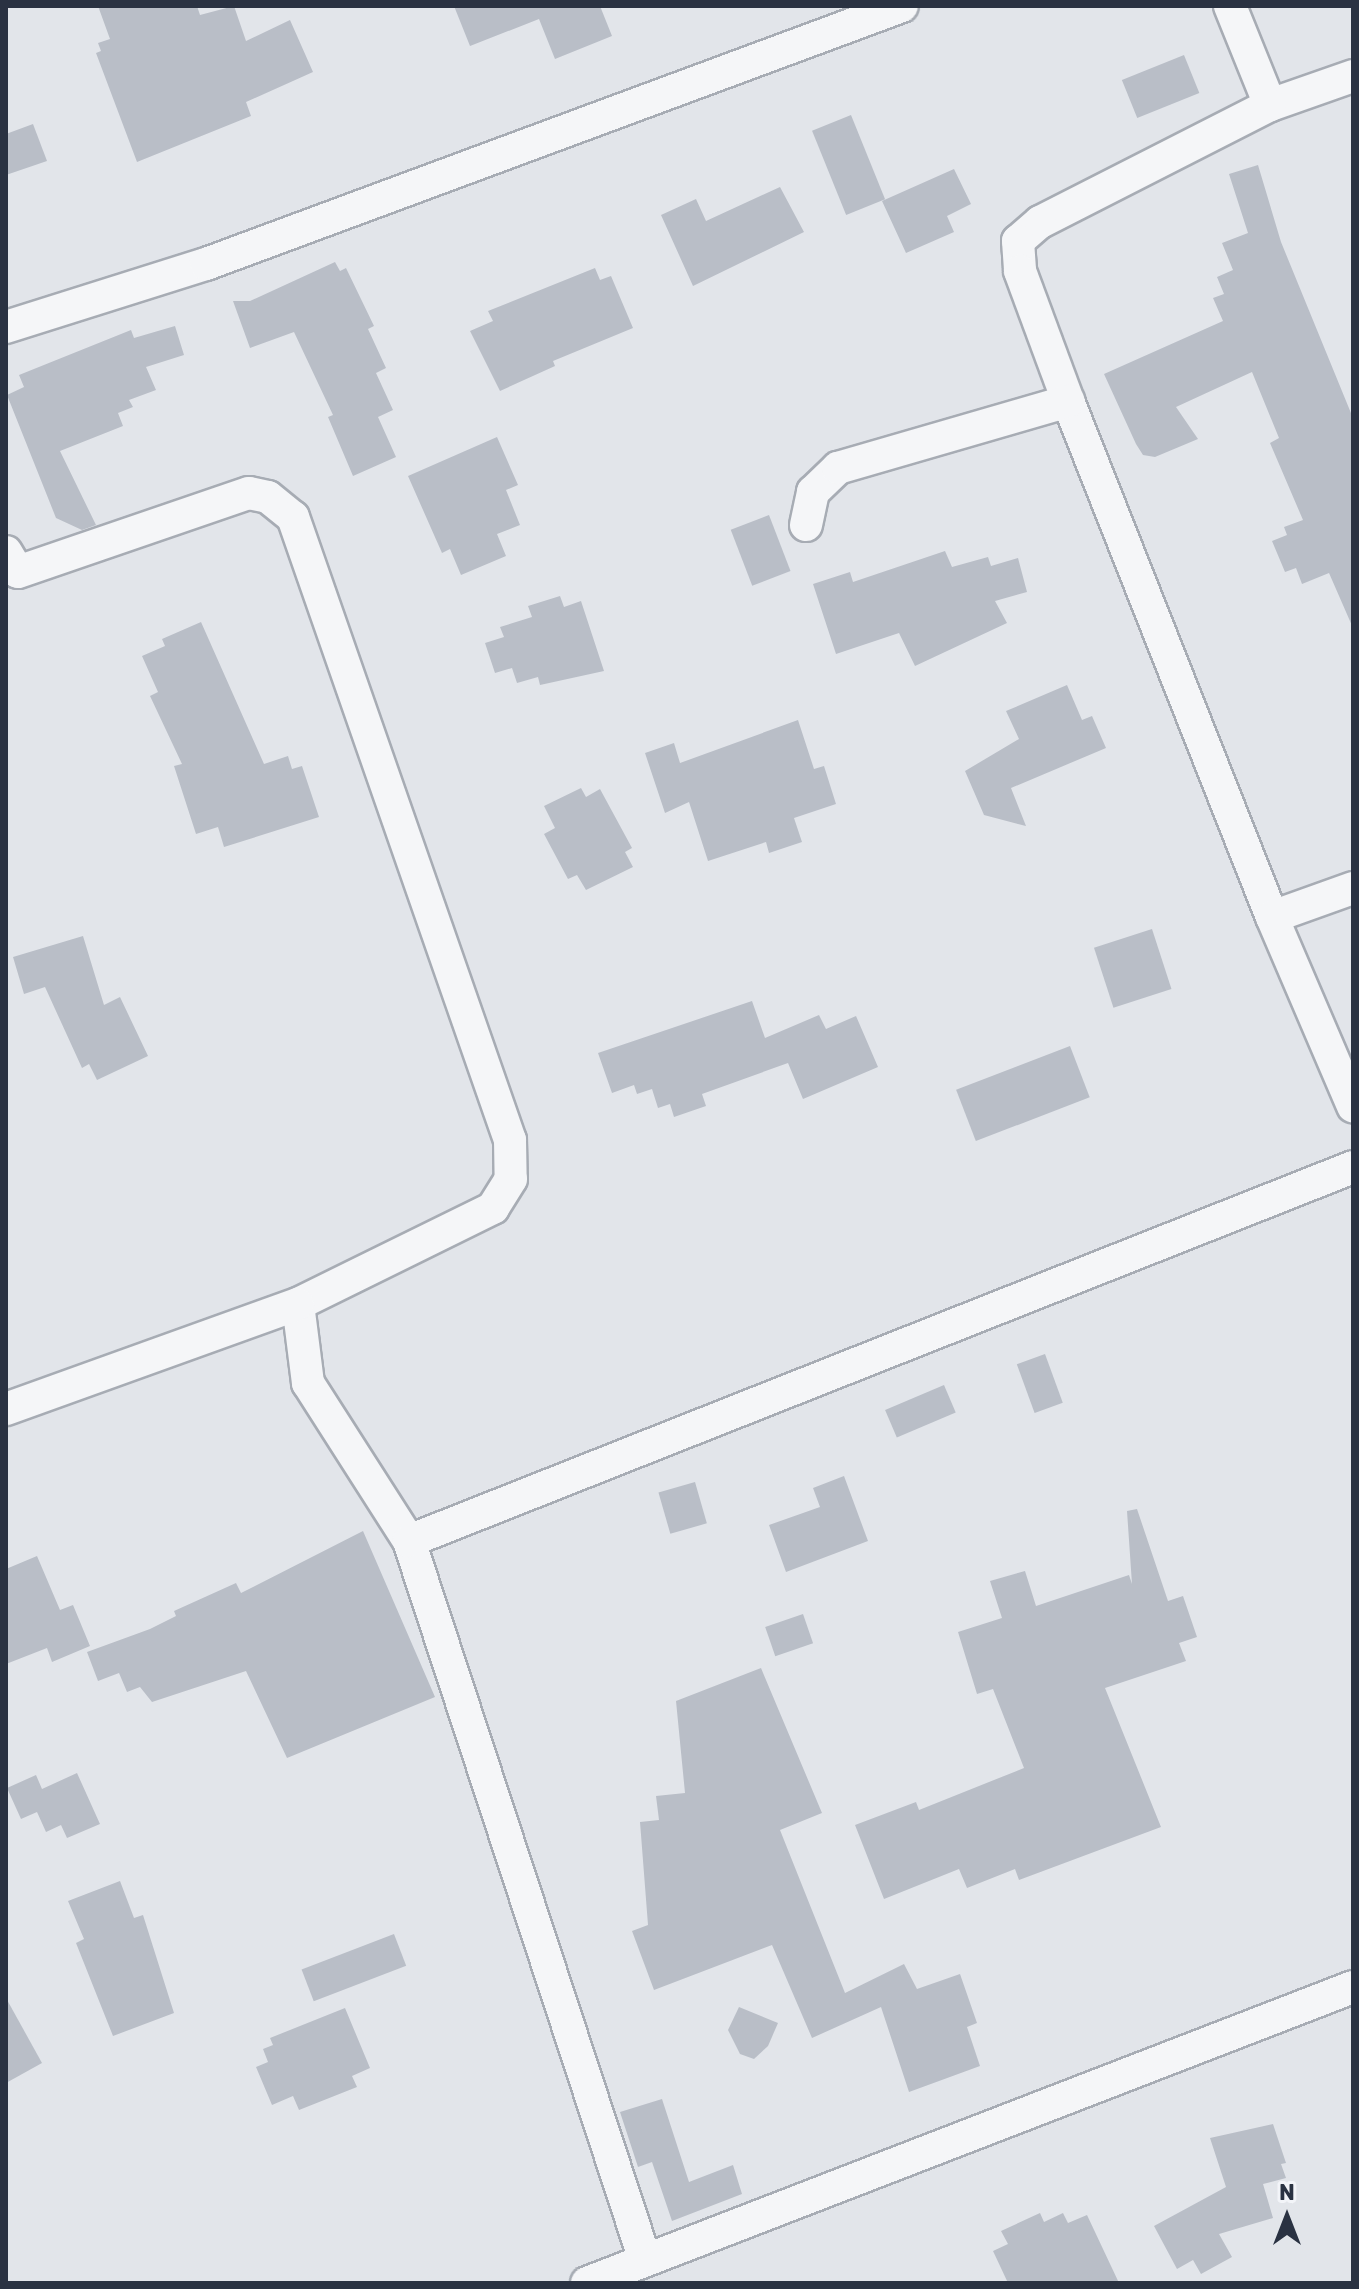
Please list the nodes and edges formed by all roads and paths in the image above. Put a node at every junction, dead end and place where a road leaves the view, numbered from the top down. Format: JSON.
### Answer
{"nodes":[{"id":1,"x":902,"y":6,"type":"edge"},
{"id":2,"x":1230,"y":6,"type":"edge"},
{"id":3,"x":1353,"y":76,"type":"edge"},
{"id":4,"x":1270,"y":105,"type":"junction"},
{"id":5,"x":6,"y":327,"type":"edge"},
{"id":6,"x":1068,"y":401,"type":"junction"},
{"id":7,"x":806,"y":525,"type":"dead end"},
{"id":8,"x":10,"y":567,"type":"edge"},
{"id":9,"x":1353,"y":888,"type":"edge"},
{"id":10,"x":1272,"y":917,"type":"junction"},
{"id":11,"x":1353,"y":1106,"type":"edge"},
{"id":12,"x":1353,"y":1167,"type":"edge"},
{"id":13,"x":298,"y":1304,"type":"junction"},
{"id":14,"x":6,"y":1409,"type":"edge"},
{"id":15,"x":409,"y":1541,"type":"junction"},
{"id":16,"x":1353,"y":1987,"type":"edge"},
{"id":17,"x":645,"y":2260,"type":"junction"},
{"id":18,"x":587,"y":2283,"type":"edge"}],
"edges":[{"from":1,"to":5,"type":"street"},
{"from":2,"to":4,"type":"street"},
{"from":3,"to":4,"type":"street"},
{"from":4,"to":6,"type":"street"},
{"from":6,"to":7,"type":"street"},
{"from":6,"to":10,"type":"street"},
{"from":8,"to":13,"type":"street"},
{"from":9,"to":10,"type":"street"},
{"from":10,"to":11,"type":"street"},
{"from":12,"to":15,"type":"street"},
{"from":13,"to":14,"type":"street"},
{"from":13,"to":15,"type":"street"},
{"from":15,"to":17,"type":"street"},
{"from":16,"to":17,"type":"street"},
{"from":17,"to":18,"type":"street"}]}
